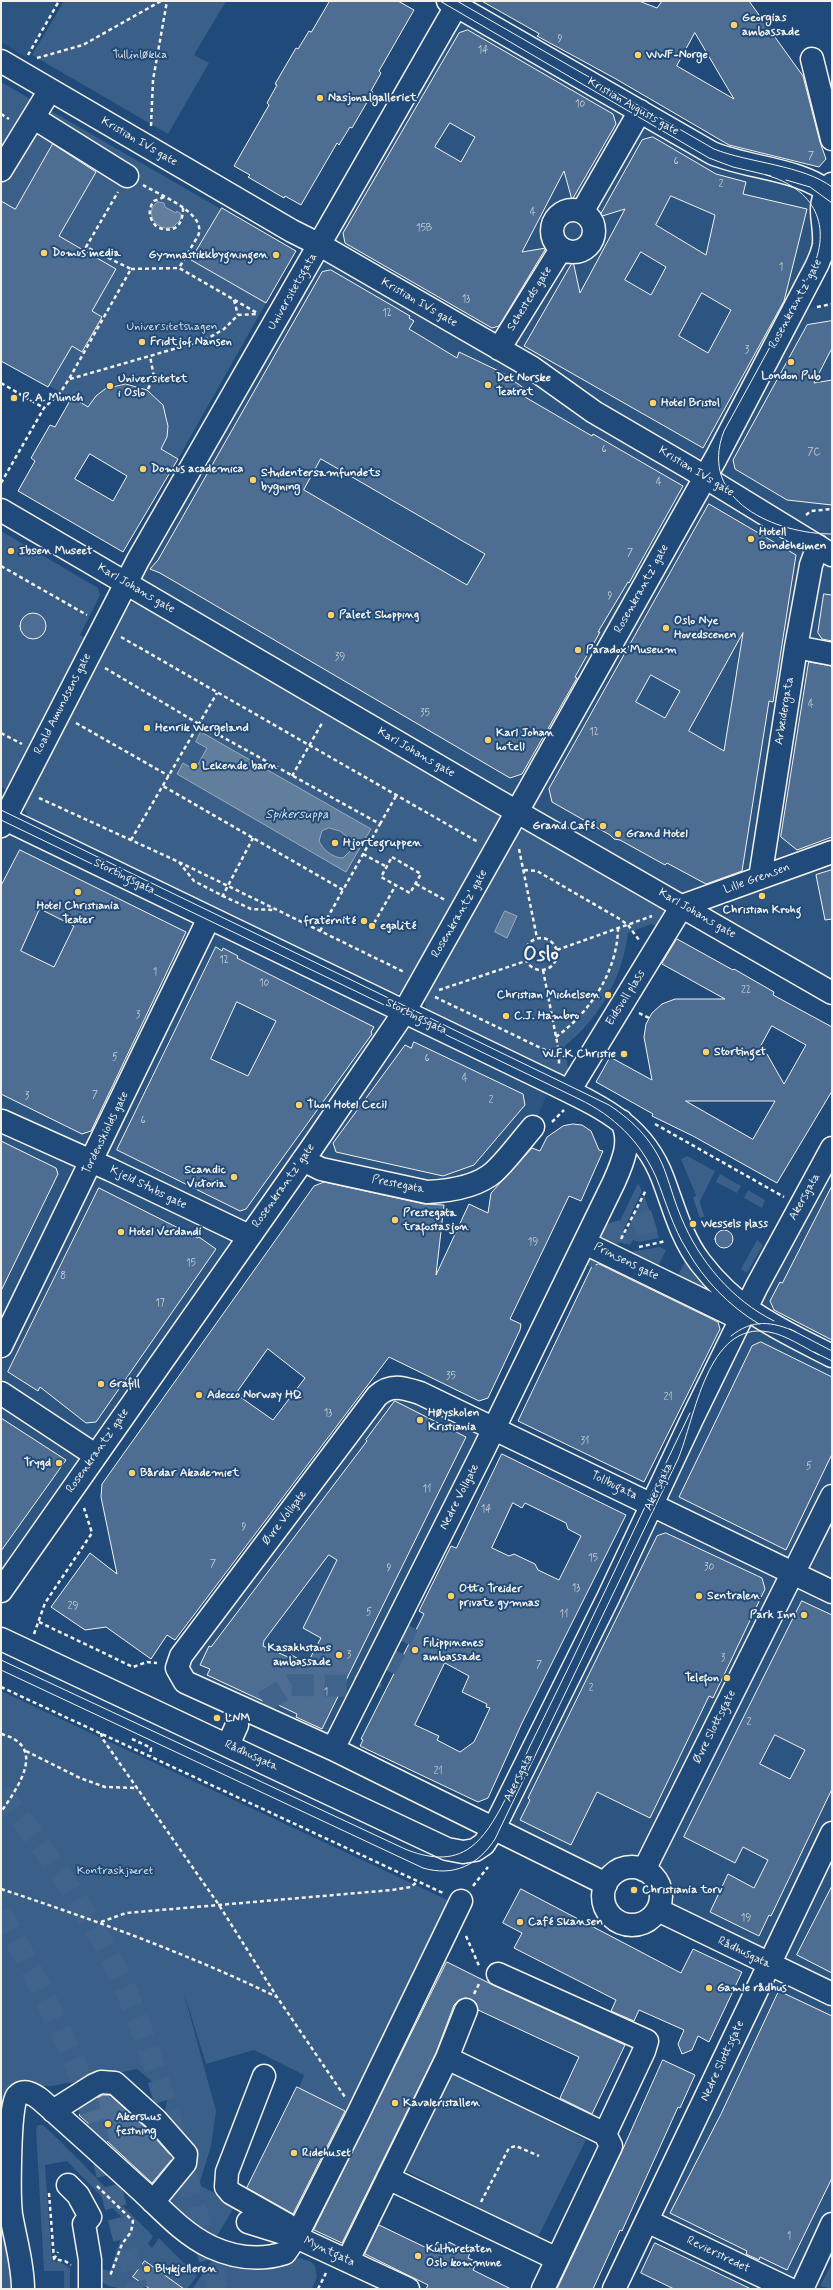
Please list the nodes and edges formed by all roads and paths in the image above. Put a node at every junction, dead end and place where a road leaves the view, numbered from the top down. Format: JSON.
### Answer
{"nodes":[{"id":1,"x":59,"y":1,"type":"edge"},
{"id":2,"x":161,"y":1,"type":"edge"},
{"id":3,"x":167,"y":1,"type":"edge"},
{"id":4,"x":454,"y":3,"type":"edge"},
{"id":5,"x":26,"y":57,"type":"dead end"},
{"id":6,"x":812,"y":59,"type":"dead end"},
{"id":7,"x":31,"y":60,"type":"dead end"},
{"id":8,"x":1,"y":61,"type":"edge"},
{"id":9,"x":50,"y":90,"type":"junction"},
{"id":10,"x":640,"y":111,"type":"junction"},
{"id":11,"x":34,"y":118,"type":"junction"},
{"id":12,"x":150,"y":130,"type":"dead end"},
{"id":13,"x":832,"y":139,"type":"edge"},
{"id":14,"x":1,"y":170,"type":"edge"},
{"id":15,"x":127,"y":176,"type":"junction"},
{"id":16,"x":830,"y":190,"type":"edge"},
{"id":17,"x":164,"y":197,"type":"junction"},
{"id":18,"x":182,"y":208,"type":"junction"},
{"id":19,"x":582,"y":212,"type":"junction"},
{"id":20,"x":320,"y":245,"type":"junction"},
{"id":21,"x":561,"y":249,"type":"junction"},
{"id":22,"x":179,"y":268,"type":"junction"},
{"id":23,"x":131,"y":269,"type":"junction"},
{"id":24,"x":234,"y":299,"type":"junction"},
{"id":25,"x":238,"y":315,"type":"junction"},
{"id":26,"x":499,"y":349,"type":"junction"},
{"id":27,"x":150,"y":356,"type":"junction"},
{"id":28,"x":69,"y":379,"type":"junction"},
{"id":29,"x":1,"y":383,"type":"edge"},
{"id":30,"x":148,"y":389,"type":"dead end"},
{"id":31,"x":44,"y":408,"type":"junction"},
{"id":32,"x":705,"y":477,"type":"junction"},
{"id":33,"x":1,"y":483,"type":"edge"},
{"id":34,"x":832,"y":509,"type":"edge"},
{"id":35,"x":1,"y":510,"type":"edge"},
{"id":36,"x":807,"y":514,"type":"dead end"},
{"id":37,"x":825,"y":550,"type":"edge"},
{"id":38,"x":1,"y":566,"type":"edge"},
{"id":39,"x":126,"y":583,"type":"junction"},
{"id":40,"x":89,"y":616,"type":"dead end"},
{"id":41,"x":121,"y":636,"type":"dead end"},
{"id":42,"x":796,"y":647,"type":"junction"},
{"id":43,"x":832,"y":654,"type":"edge"},
{"id":44,"x":105,"y":668,"type":"dead end"},
{"id":45,"x":217,"y":693,"type":"junction"},
{"id":46,"x":75,"y":723,"type":"dead end"},
{"id":47,"x":322,"y":723,"type":"dead end"},
{"id":48,"x":199,"y":724,"type":"junction"},
{"id":49,"x":1,"y":733,"type":"edge"},
{"id":50,"x":23,"y":744,"type":"dead end"},
{"id":51,"x":309,"y":746,"type":"junction"},
{"id":52,"x":169,"y":776,"type":"junction"},
{"id":53,"x":292,"y":776,"type":"junction"},
{"id":54,"x":163,"y":786,"type":"junction"},
{"id":55,"x":396,"y":796,"type":"junction"},
{"id":56,"x":39,"y":798,"type":"dead end"},
{"id":57,"x":518,"y":812,"type":"junction"},
{"id":58,"x":2,"y":821,"type":"edge"},
{"id":59,"x":380,"y":824,"type":"junction"},
{"id":60,"x":253,"y":838,"type":"junction"},
{"id":61,"x":131,"y":840,"type":"junction"},
{"id":62,"x":516,"y":843,"type":"dead end"},
{"id":63,"x":482,"y":845,"type":"dead end"},
{"id":64,"x":832,"y":852,"type":"edge"},
{"id":65,"x":363,"y":854,"type":"junction"},
{"id":66,"x":179,"y":862,"type":"junction"},
{"id":67,"x":387,"y":867,"type":"junction"},
{"id":68,"x":524,"y":870,"type":"junction"},
{"id":69,"x":760,"y":878,"type":"junction"},
{"id":70,"x":416,"y":884,"type":"junction"},
{"id":71,"x":396,"y":885,"type":"junction"},
{"id":72,"x":228,"y":886,"type":"junction"},
{"id":73,"x":343,"y":890,"type":"junction"},
{"id":74,"x":222,"y":896,"type":"junction"},
{"id":75,"x":450,"y":903,"type":"dead end"},
{"id":76,"x":682,"y":906,"type":"junction"},
{"id":77,"x":214,"y":910,"type":"junction"},
{"id":78,"x":276,"y":910,"type":"junction"},
{"id":79,"x":374,"y":923,"type":"dead end"},
{"id":80,"x":628,"y":925,"type":"junction"},
{"id":81,"x":618,"y":928,"type":"junction"},
{"id":82,"x":320,"y":931,"type":"junction"},
{"id":83,"x":537,"y":938,"type":"junction"},
{"id":84,"x":557,"y":950,"type":"junction"},
{"id":85,"x":651,"y":958,"type":"junction"},
{"id":86,"x":526,"y":960,"type":"junction"},
{"id":87,"x":543,"y":970,"type":"junction"},
{"id":88,"x":410,"y":975,"type":"dead end"},
{"id":89,"x":832,"y":993,"type":"edge"},
{"id":90,"x":404,"y":1012,"type":"junction"},
{"id":91,"x":556,"y":1037,"type":"junction"},
{"id":92,"x":595,"y":1048,"type":"junction"},
{"id":93,"x":559,"y":1052,"type":"junction"},
{"id":94,"x":559,"y":1071,"type":"dead end"},
{"id":95,"x":569,"y":1091,"type":"junction"},
{"id":96,"x":2,"y":1121,"type":"edge"},
{"id":97,"x":621,"y":1121,"type":"junction"},
{"id":98,"x":655,"y":1124,"type":"dead end"},
{"id":99,"x":533,"y":1128,"type":"dead end"},
{"id":100,"x":832,"y":1148,"type":"edge"},
{"id":101,"x":303,"y":1160,"type":"junction"},
{"id":102,"x":92,"y":1161,"type":"junction"},
{"id":103,"x":646,"y":1190,"type":"dead end"},
{"id":104,"x":800,"y":1206,"type":"junction"},
{"id":105,"x":249,"y":1236,"type":"junction"},
{"id":106,"x":622,"y":1236,"type":"dead end"},
{"id":107,"x":585,"y":1242,"type":"junction"},
{"id":108,"x":743,"y":1314,"type":"junction"},
{"id":109,"x":1,"y":1346,"type":"edge"},
{"id":110,"x":832,"y":1356,"type":"edge"},
{"id":111,"x":393,"y":1387,"type":"joint"},
{"id":112,"x":1,"y":1393,"type":"edge"},
{"id":113,"x":494,"y":1429,"type":"junction"},
{"id":114,"x":95,"y":1454,"type":"junction"},
{"id":115,"x":832,"y":1496,"type":"edge"},
{"id":116,"x":82,"y":1504,"type":"dead end"},
{"id":117,"x":651,"y":1504,"type":"junction"},
{"id":118,"x":799,"y":1562,"type":"dead end"},
{"id":119,"x":788,"y":1584,"type":"dead end"},
{"id":120,"x":1,"y":1591,"type":"edge"},
{"id":121,"x":832,"y":1592,"type":"edge"},
{"id":122,"x":39,"y":1622,"type":"junction"},
{"id":123,"x":33,"y":1636,"type":"dead end"},
{"id":124,"x":1,"y":1639,"type":"edge"},
{"id":125,"x":158,"y":1663,"type":"dead end"},
{"id":126,"x":1,"y":1687,"type":"edge"},
{"id":127,"x":237,"y":1725,"type":"tunnel mouth"},
{"id":128,"x":101,"y":1732,"type":"junction"},
{"id":129,"x":1,"y":1734,"type":"edge"},
{"id":130,"x":132,"y":1739,"type":"dead end"},
{"id":131,"x":228,"y":1745,"type":"junction"},
{"id":132,"x":333,"y":1750,"type":"junction"},
{"id":133,"x":26,"y":1751,"type":"junction"},
{"id":134,"x":150,"y":1756,"type":"junction"},
{"id":135,"x":138,"y":1788,"type":"junction"},
{"id":136,"x":1,"y":1812,"type":"edge"},
{"id":137,"x":494,"y":1828,"type":"junction"},
{"id":138,"x":832,"y":1833,"type":"edge"},
{"id":139,"x":490,"y":1864,"type":"dead end"},
{"id":140,"x":644,"y":1870,"type":"junction"},
{"id":141,"x":418,"y":1881,"type":"junction"},
{"id":142,"x":606,"y":1884,"type":"junction"},
{"id":143,"x":1,"y":1889,"type":"edge"},
{"id":144,"x":220,"y":1905,"type":"junction"},
{"id":145,"x":459,"y":1906,"type":"junction"},
{"id":146,"x":658,"y":1910,"type":"junction"},
{"id":147,"x":101,"y":1922,"type":"junction"},
{"id":148,"x":768,"y":1965,"type":"junction"},
{"id":149,"x":487,"y":1973,"type":"junction"},
{"id":150,"x":832,"y":1994,"type":"edge"},
{"id":151,"x":277,"y":1997,"type":"junction"},
{"id":152,"x":466,"y":2010,"type":"joint"},
{"id":153,"x":447,"y":2058,"type":"junction"},
{"id":154,"x":264,"y":2076,"type":"dead end"},
{"id":155,"x":53,"y":2111,"type":"junction"},
{"id":156,"x":357,"y":2116,"type":"junction"},
{"id":157,"x":605,"y":2134,"type":"junction"},
{"id":158,"x":539,"y":2156,"type":"dead end"},
{"id":159,"x":388,"y":2178,"type":"junction"},
{"id":160,"x":58,"y":2185,"type":"joint"},
{"id":161,"x":153,"y":2202,"type":"junction"},
{"id":162,"x":473,"y":2219,"type":"junction"},
{"id":163,"x":647,"y":2220,"type":"junction"},
{"id":164,"x":248,"y":2222,"type":"dead end"},
{"id":165,"x":832,"y":2224,"type":"edge"},
{"id":166,"x":296,"y":2237,"type":"junction"},
{"id":167,"x":58,"y":2252,"type":"dead end"},
{"id":168,"x":557,"y":2259,"type":"junction"},
{"id":169,"x":54,"y":2260,"type":"junction"},
{"id":170,"x":348,"y":2260,"type":"junction"},
{"id":171,"x":73,"y":2272,"type":"dead end"},
{"id":172,"x":23,"y":2289,"type":"edge"},
{"id":173,"x":90,"y":2289,"type":"edge"},
{"id":174,"x":408,"y":2289,"type":"edge"},
{"id":175,"x":542,"y":2289,"type":"edge"},
{"id":176,"x":614,"y":2289,"type":"edge"},
{"id":177,"x":789,"y":2289,"type":"edge"},
{"id":178,"x":802,"y":2289,"type":"edge"}],
"edges":[{"from":1,"to":5,"type":"path"},
{"from":2,"to":7,"type":"path"},
{"from":3,"to":12,"type":"path"},
{"from":4,"to":10,"type":"street","name":"Kristian Augusts gate"},
{"from":4,"to":20,"type":"street","name":"Universitetsgata"},
{"from":6,"to":13,"type":"street"},
{"from":8,"to":9,"type":"street","name":"Kristian IVs gate"},
{"from":9,"to":11,"type":"street"},
{"from":9,"to":20,"type":"street","name":"Kristian IVs gate"},
{"from":10,"to":16,"type":"street","name":"Kristian Augusts gate"},
{"from":10,"to":19,"type":"street"},
{"from":11,"to":14,"type":"street"},
{"from":11,"to":15,"type":"street"},
{"from":15,"to":17,"type":"path"},
{"from":15,"to":23,"type":"path"},
{"from":16,"to":32,"type":"street","name":"Rosenkrantz’ gate"},
{"from":17,"to":18,"type":"path"},
{"from":17,"to":18,"type":"path"},
{"from":18,"to":22,"type":"path"},
{"from":19,"to":21,"type":"street"},
{"from":19,"to":21,"type":"street"},
{"from":20,"to":26,"type":"street","name":"Kristian IVs gate"},
{"from":20,"to":39,"type":"street","name":"Universitetsgata"},
{"from":21,"to":26,"type":"street","name":"Sehesteds gate"},
{"from":22,"to":23,"type":"path"},
{"from":22,"to":24,"type":"path"},
{"from":23,"to":28,"type":"path"},
{"from":24,"to":25,"type":"path"},
{"from":24,"to":25,"type":"path"},
{"from":25,"to":27,"type":"path"},
{"from":26,"to":32,"type":"street","name":"Kristian IVs gate"},
{"from":27,"to":28,"type":"path"},
{"from":27,"to":30,"type":"path"},
{"from":28,"to":31,"type":"path"},
{"from":29,"to":31,"type":"path"},
{"from":31,"to":33,"type":"path"},
{"from":32,"to":37,"type":"street","name":"Kristian IVs gate"},
{"from":32,"to":57,"type":"street","name":"Rosenkrantz’ gate"},
{"from":34,"to":36,"type":"path"},
{"from":35,"to":39,"type":"street","name":"Karl Johans gate"},
{"from":37,"to":42,"type":"street","name":"Arbeidergata"},
{"from":38,"to":40,"type":"path"},
{"from":39,"to":57,"type":"street","name":"Karl Johans gate"},
{"from":39,"to":58,"type":"street","name":"Roald Amundsens gate"},
{"from":41,"to":45,"type":"path"},
{"from":42,"to":43,"type":"street"},
{"from":42,"to":69,"type":"street","name":"Arbeidergata"},
{"from":44,"to":48,"type":"path"},
{"from":45,"to":48,"type":"path"},
{"from":45,"to":51,"type":"path"},
{"from":46,"to":52,"type":"path"},
{"from":47,"to":51,"type":"path"},
{"from":48,"to":52,"type":"path"},
{"from":48,"to":53,"type":"path"},
{"from":49,"to":50,"type":"path"},
{"from":51,"to":53,"type":"path"},
{"from":51,"to":55,"type":"path"},
{"from":52,"to":54,"type":"path"},
{"from":53,"to":59,"type":"path"},
{"from":54,"to":60,"type":"path"},
{"from":54,"to":61,"type":"path"},
{"from":55,"to":59,"type":"path"},
{"from":55,"to":63,"type":"path"},
{"from":56,"to":61,"type":"path"},
{"from":57,"to":76,"type":"street","name":"Karl Johans gate"},
{"from":57,"to":90,"type":"street","name":"Rosenkrantz’ gate"},
{"from":58,"to":77,"type":"street","name":"Stortingsgata"},
{"from":59,"to":65,"type":"path"},
{"from":60,"to":72,"type":"path"},
{"from":60,"to":73,"type":"path"},
{"from":61,"to":66,"type":"path"},
{"from":62,"to":68,"type":"path"},
{"from":64,"to":69,"type":"street","name":"Lille Grensen"},
{"from":65,"to":67,"type":"path"},
{"from":65,"to":73,"type":"path"},
{"from":66,"to":72,"type":"path"},
{"from":66,"to":74,"type":"path"},
{"from":67,"to":70,"type":"path"},
{"from":67,"to":71,"type":"path"},
{"from":68,"to":80,"type":"path"},
{"from":68,"to":83,"type":"path"},
{"from":69,"to":76,"type":"street","name":"Lille Grensen"},
{"from":70,"to":71,"type":"path"},
{"from":70,"to":75,"type":"path"},
{"from":71,"to":79,"type":"path"},
{"from":72,"to":74,"type":"path"},
{"from":72,"to":78,"type":"path"},
{"from":73,"to":82,"type":"path"},
{"from":74,"to":77,"type":"path"},
{"from":74,"to":78,"type":"path"},
{"from":76,"to":80,"type":"path"},
{"from":76,"to":85,"type":"street","name":"Eidsvoll plass"},
{"from":76,"to":89,"type":"street","name":"Karl Johans gate"},
{"from":77,"to":90,"type":"street","name":"Stortingsgata"},
{"from":77,"to":102,"type":"street","name":"Tordenskiolds gate"},
{"from":78,"to":82,"type":"path"},
{"from":80,"to":81,"type":"path"},
{"from":80,"to":85,"type":"path"},
{"from":81,"to":84,"type":"path"},
{"from":81,"to":91,"type":"path"},
{"from":82,"to":88,"type":"path"},
{"from":83,"to":84,"type":"path"},
{"from":83,"to":86,"type":"path"},
{"from":84,"to":87,"type":"path"},
{"from":85,"to":92,"type":"street","name":"Eidsvoll plass"},
{"from":86,"to":87,"type":"path"},
{"from":86,"to":93,"type":"path"},
{"from":87,"to":91,"type":"path"},
{"from":90,"to":95,"type":"street","name":"Stortingsgata"},
{"from":90,"to":101,"type":"street","name":"Rosenkrantz’ gate"},
{"from":91,"to":93,"type":"path"},
{"from":92,"to":93,"type":"path"},
{"from":92,"to":95,"type":"street","name":"Eidsvoll plass"},
{"from":93,"to":94,"type":"path"},
{"from":95,"to":97,"type":"street","name":"Stortingsgata"},
{"from":96,"to":102,"type":"street","name":"Kjeld Stubs gate"},
{"from":97,"to":107,"type":"street","name":"Prinsens gate"},
{"from":97,"to":108,"type":"street","name":"Stortingsgata"},
{"from":98,"to":104,"type":"path"},
{"from":99,"to":101,"type":"street","name":"Prestegata"},
{"from":100,"to":104,"type":"street","name":"Akersgata"},
{"from":101,"to":105,"type":"street","name":"Rosenkrantz’ gate"},
{"from":102,"to":105,"type":"street","name":"Kjeld Stubs gate"},
{"from":102,"to":109,"type":"street","name":"Tordenskiolds gate"},
{"from":103,"to":106,"type":"path"},
{"from":104,"to":108,"type":"street","name":"Akersgata"},
{"from":105,"to":114,"type":"street","name":"Rosenkrantz’ gate"},
{"from":107,"to":108,"type":"street","name":"Prinsens gate"},
{"from":107,"to":113,"type":"street","name":"Nedre Vollgate"},
{"from":108,"to":110,"type":"street","name":"Prinsens gate"},
{"from":108,"to":117,"type":"street","name":"Akersgata"},
{"from":111,"to":113,"type":"street","name":"Tollbugata"},
{"from":111,"to":132,"type":"street","name":"Øvre Vollgate"},
{"from":112,"to":114,"type":"street"},
{"from":113,"to":117,"type":"street","name":"Tollbugata"},
{"from":113,"to":132,"type":"street","name":"Nedre Vollgate"},
{"from":114,"to":120,"type":"street","name":"Rosenkrantz’ gate"},
{"from":115,"to":118,"type":"street"},
{"from":116,"to":122,"type":"path"},
{"from":117,"to":121,"type":"street","name":"Tollbugata"},
{"from":117,"to":137,"type":"street","name":"Akersgata"},
{"from":119,"to":140,"type":"street","name":"Øvre Slottsgate"},
{"from":122,"to":123,"type":"path"},
{"from":122,"to":125,"type":"path"},
{"from":124,"to":131,"type":"street","name":"Rådhusgata"},
{"from":126,"to":128,"type":"path"},
{"from":127,"to":131,"type":"street"},
{"from":128,"to":134,"type":"path"},
{"from":128,"to":135,"type":"path"},
{"from":129,"to":133,"type":"path"},
{"from":130,"to":134,"type":"path"},
{"from":131,"to":137,"type":"street","name":"Rådhusgata"},
{"from":132,"to":137,"type":"street"},
{"from":133,"to":135,"type":"path"},
{"from":133,"to":136,"type":"path"},
{"from":134,"to":141,"type":"path"},
{"from":135,"to":144,"type":"path"},
{"from":137,"to":142,"type":"street"},
{"from":138,"to":148,"type":"street","name":"Nedre Slottsgate"},
{"from":139,"to":145,"type":"path"},
{"from":140,"to":142,"type":"street"},
{"from":140,"to":146,"type":"street"},
{"from":141,"to":144,"type":"path"},
{"from":141,"to":145,"type":"path"},
{"from":142,"to":146,"type":"street"},
{"from":143,"to":147,"type":"path"},
{"from":144,"to":147,"type":"path"},
{"from":144,"to":151,"type":"path"},
{"from":145,"to":149,"type":"path"},
{"from":145,"to":156,"type":"street"},
{"from":146,"to":148,"type":"street","name":"Rådhusgata"},
{"from":147,"to":151,"type":"path"},
{"from":148,"to":150,"type":"street","name":"Rådhusgata"},
{"from":148,"to":163,"type":"street","name":"Nedre Slottsgate"},
{"from":149,"to":152,"type":"path"},
{"from":149,"to":157,"type":"street"},
{"from":151,"to":156,"type":"path"},
{"from":152,"to":153,"type":"street"},
{"from":153,"to":157,"type":"street"},
{"from":153,"to":159,"type":"street"},
{"from":154,"to":166,"type":"street"},
{"from":155,"to":161,"type":"street"},
{"from":155,"to":161,"type":"street"},
{"from":155,"to":172,"type":"street"},
{"from":156,"to":166,"type":"street"},
{"from":157,"to":168,"type":"street"},
{"from":158,"to":162,"type":"path"},
{"from":159,"to":162,"type":"street"},
{"from":159,"to":170,"type":"street"},
{"from":160,"to":169,"type":"path"},
{"from":160,"to":173,"type":"street"},
{"from":161,"to":166,"type":"street"},
{"from":162,"to":168,"type":"street"},
{"from":163,"to":176,"type":"street","name":"Nedre Slottsgate"},
{"from":163,"to":177,"type":"street","name":"Revierstredet"},
{"from":164,"to":166,"type":"street","name":"Myntgata"},
{"from":165,"to":178,"type":"street"},
{"from":166,"to":170,"type":"street","name":"Myntgata"},
{"from":167,"to":169,"type":"path"},
{"from":168,"to":175,"type":"street"},
{"from":169,"to":171,"type":"path"},
{"from":170,"to":174,"type":"street","name":"Myntgata"}]}
